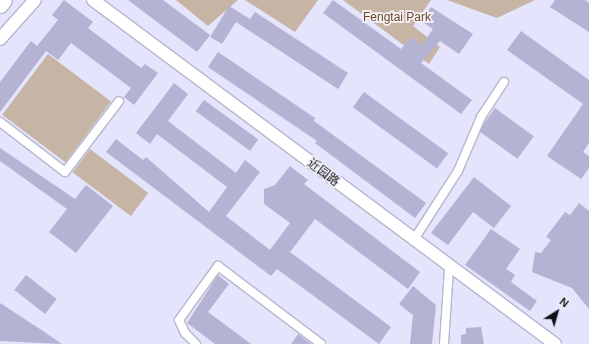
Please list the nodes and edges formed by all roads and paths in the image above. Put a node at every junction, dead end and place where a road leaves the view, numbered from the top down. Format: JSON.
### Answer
{"nodes":[{"id":1,"x":4,"y":0,"type":"edge"},
{"id":2,"x":35,"y":0,"type":"edge"},
{"id":3,"x":93,"y":0,"type":"edge"},
{"id":4,"x":0,"y":5,"type":"edge"},
{"id":5,"x":0,"y":39,"type":"edge"},
{"id":6,"x":504,"y":82,"type":"dead end"},
{"id":7,"x":119,"y":101,"type":"dead end"},
{"id":8,"x":0,"y":122,"type":"edge"},
{"id":9,"x":413,"y":241,"type":"junction"},
{"id":10,"x":449,"y":268,"type":"junction"},
{"id":11,"x":196,"y":344,"type":"edge"},
{"id":12,"x":321,"y":344,"type":"edge"},
{"id":13,"x":444,"y":344,"type":"edge"},
{"id":14,"x":554,"y":344,"type":"edge"}],
"edges":[{"from":1,"to":4,"type":"highway"},
{"from":2,"to":5,"type":"street"},
{"from":3,"to":9,"type":"street","name":"近园路"},
{"from":6,"to":9,"type":"street"},
{"from":7,"to":8,"type":"street"},
{"from":9,"to":10,"type":"street","name":"近园路"},
{"from":10,"to":13,"type":"street"},
{"from":10,"to":14,"type":"street","name":"近园路"},
{"from":11,"to":12,"type":"street"}]}
